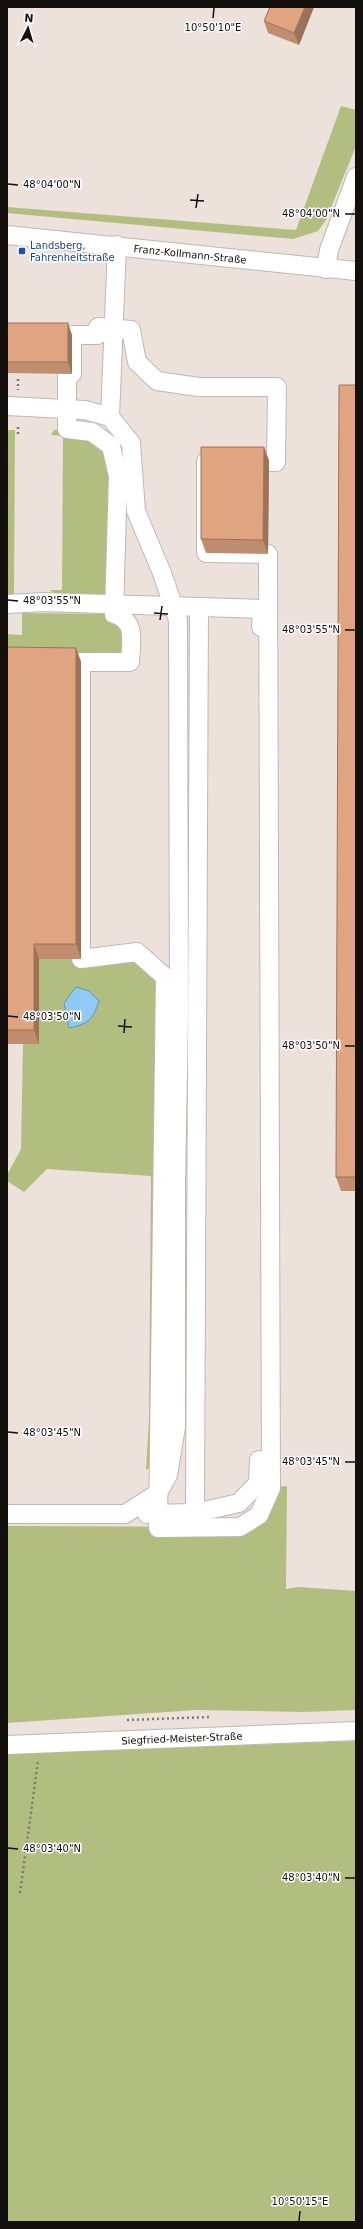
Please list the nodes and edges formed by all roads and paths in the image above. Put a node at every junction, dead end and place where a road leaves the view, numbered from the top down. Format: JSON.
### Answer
{"nodes":[{"id":1,"x":356,"y":177,"type":"edge"},
{"id":2,"x":7,"y":235,"type":"edge"},
{"id":3,"x":117,"y":245,"type":"junction"},
{"id":4,"x":326,"y":269,"type":"junction"},
{"id":5,"x":356,"y":271,"type":"edge"},
{"id":6,"x":113,"y":328,"type":"junction"},
{"id":7,"x":7,"y":406,"type":"edge"},
{"id":8,"x":67,"y":409,"type":"junction"},
{"id":9,"x":110,"y":417,"type":"junction"},
{"id":10,"x":8,"y":604,"type":"dead end"},
{"id":11,"x":114,"y":604,"type":"junction"},
{"id":12,"x":173,"y":607,"type":"junction"},
{"id":13,"x":199,"y":607,"type":"junction"},
{"id":14,"x":158,"y":1493,"type":"junction"},
{"id":15,"x":196,"y":1512,"type":"junction"},
{"id":16,"x":7,"y":1514,"type":"edge"},
{"id":17,"x":126,"y":1514,"type":"junction"},
{"id":18,"x":158,"y":1514,"type":"junction"},
{"id":19,"x":356,"y":1731,"type":"edge"},
{"id":20,"x":41,"y":1743,"type":"junction"},
{"id":21,"x":7,"y":1745,"type":"edge"},
{"id":22,"x":20,"y":1893,"type":"dead end"}],
"edges":[{"from":1,"to":4,"type":"street"},
{"from":2,"to":3,"type":"street","name":"Franz-Kollmann-Straße"},
{"from":3,"to":4,"type":"street","name":"Franz-Kollmann-Straße"},
{"from":3,"to":6,"type":"street"},
{"from":4,"to":5,"type":"street","name":"Franz-Kollmann-Straße"},
{"from":6,"to":8,"type":"street"},
{"from":6,"to":9,"type":"street"},
{"from":6,"to":18,"type":"street"},
{"from":7,"to":8,"type":"street"},
{"from":8,"to":9,"type":"street"},
{"from":8,"to":11,"type":"street"},
{"from":9,"to":12,"type":"street"},
{"from":10,"to":11,"type":"street"},
{"from":11,"to":12,"type":"street"},
{"from":11,"to":14,"type":"street"},
{"from":12,"to":13,"type":"street"},
{"from":12,"to":14,"type":"street"},
{"from":13,"to":15,"type":"street"},
{"from":13,"to":15,"type":"street"},
{"from":14,"to":17,"type":"street"},
{"from":14,"to":18,"type":"street"},
{"from":15,"to":18,"type":"street"},
{"from":16,"to":17,"type":"street"},
{"from":17,"to":18,"type":"street"},
{"from":19,"to":20,"type":"street","name":"Siegfried-Meister-Straße"},
{"from":20,"to":21,"type":"street","name":"Siegfried-Meister-Straße"},
{"from":20,"to":22,"type":"path"}]}
